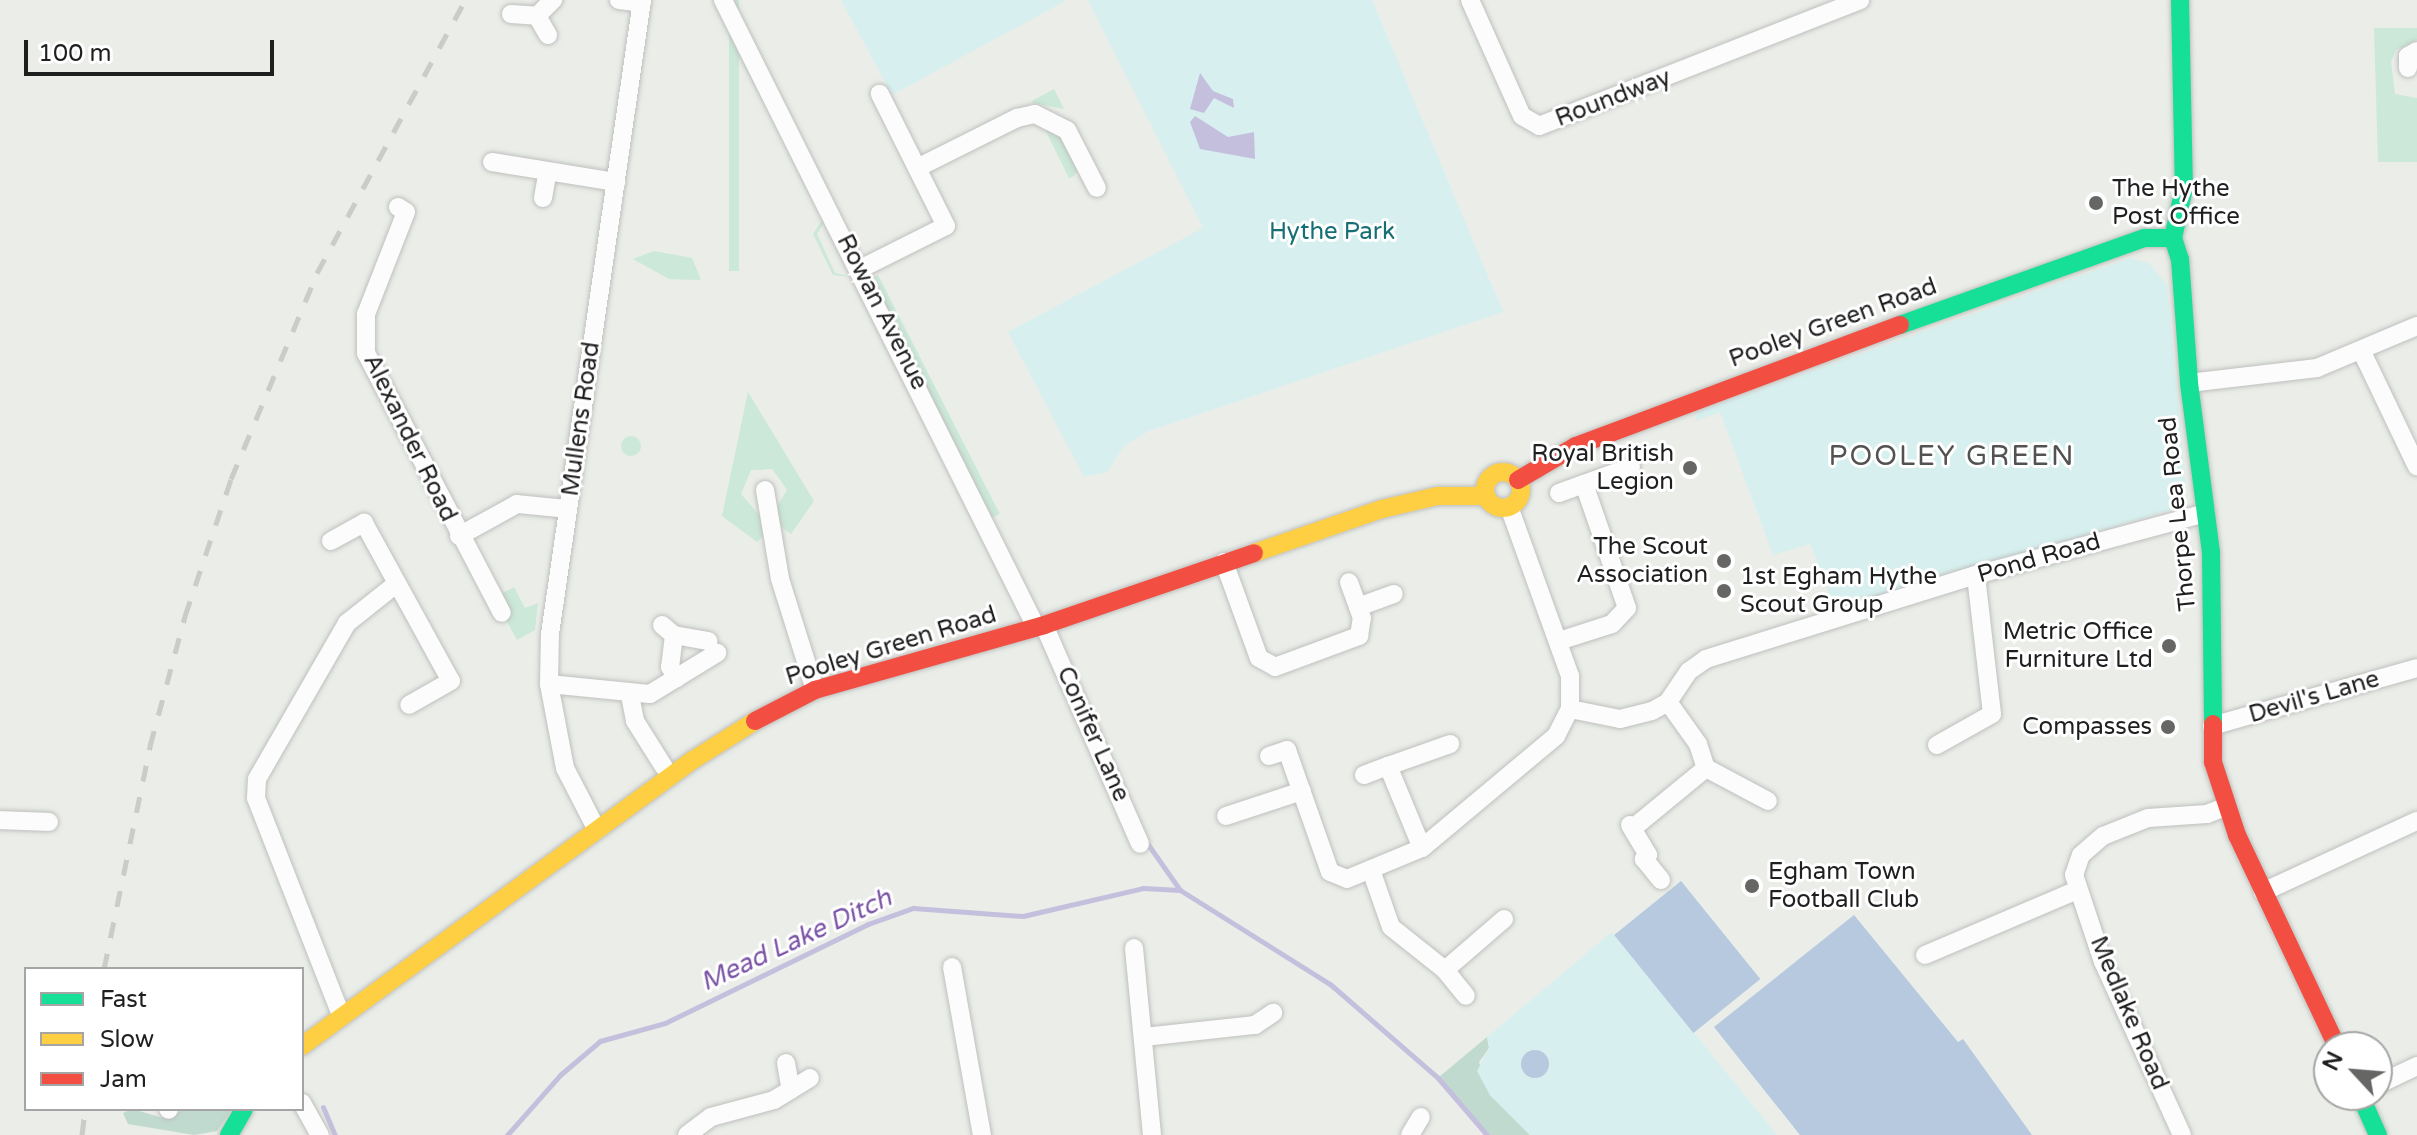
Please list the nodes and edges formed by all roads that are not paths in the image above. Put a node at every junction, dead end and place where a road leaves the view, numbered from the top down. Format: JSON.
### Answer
{"nodes":[{"id":1,"x":553,"y":0,"type":"edge"},
{"id":2,"x":619,"y":0,"type":"edge"},
{"id":3,"x":723,"y":0,"type":"edge"},
{"id":4,"x":1470,"y":0,"type":"edge"},
{"id":5,"x":1860,"y":0,"type":"edge"},
{"id":6,"x":2180,"y":0,"type":"edge"},
{"id":7,"x":642,"y":1,"type":"edge"},
{"id":8,"x":511,"y":14,"type":"dead end"},
{"id":9,"x":537,"y":16,"type":"junction"},
{"id":10,"x":548,"y":35,"type":"dead end"},
{"id":11,"x":880,"y":94,"type":"dead end"},
{"id":12,"x":492,"y":162,"type":"dead end"},
{"id":13,"x":917,"y":168,"type":"junction"},
{"id":14,"x":548,"y":171,"type":"junction"},
{"id":15,"x":616,"y":182,"type":"junction"},
{"id":16,"x":1097,"y":188,"type":"dead end"},
{"id":17,"x":543,"y":198,"type":"dead end"},
{"id":18,"x":398,"y":207,"type":"dead end"},
{"id":19,"x":2173,"y":238,"type":"junction"},
{"id":20,"x":860,"y":269,"type":"junction"},
{"id":21,"x":2417,"y":326,"type":"edge"},
{"id":22,"x":2362,"y":352,"type":"junction"},
{"id":23,"x":2189,"y":383,"type":"junction"},
{"id":24,"x":1631,"y":467,"type":"dead end"},
{"id":25,"x":2417,"y":467,"type":"edge"},
{"id":26,"x":1518,"y":480,"type":"junction"},
{"id":27,"x":1584,"y":484,"type":"junction"},
{"id":28,"x":765,"y":490,"type":"dead end"},
{"id":29,"x":1559,"y":493,"type":"dead end"},
{"id":30,"x":1485,"y":496,"type":"junction"},
{"id":31,"x":1509,"y":507,"type":"junction"},
{"id":32,"x":568,"y":509,"type":"junction"},
{"id":33,"x":2206,"y":513,"type":"junction"},
{"id":34,"x":459,"y":536,"type":"junction"},
{"id":35,"x":331,"y":541,"type":"dead end"},
{"id":36,"x":1224,"y":562,"type":"junction"},
{"id":37,"x":1976,"y":575,"type":"junction"},
{"id":38,"x":1349,"y":582,"type":"dead end"},
{"id":39,"x":396,"y":584,"type":"junction"},
{"id":40,"x":1394,"y":594,"type":"dead end"},
{"id":41,"x":1358,"y":607,"type":"junction"},
{"id":42,"x":502,"y":613,"type":"dead end"},
{"id":43,"x":1040,"y":626,"type":"junction"},
{"id":44,"x":1562,"y":640,"type":"junction"},
{"id":45,"x":2417,"y":668,"type":"edge"},
{"id":46,"x":677,"y":678,"type":"junction"},
{"id":47,"x":549,"y":684,"type":"junction"},
{"id":48,"x":815,"y":690,"type":"junction"},
{"id":49,"x":630,"y":695,"type":"junction"},
{"id":50,"x":1668,"y":702,"type":"junction"},
{"id":51,"x":409,"y":705,"type":"dead end"},
{"id":52,"x":1570,"y":709,"type":"junction"},
{"id":53,"x":2212,"y":726,"type":"junction"},
{"id":54,"x":1450,"y":744,"type":"dead end"},
{"id":55,"x":1937,"y":745,"type":"dead end"},
{"id":56,"x":1269,"y":756,"type":"dead end"},
{"id":57,"x":1388,"y":766,"type":"junction"},
{"id":58,"x":664,"y":767,"type":"dead end"},
{"id":59,"x":1706,"y":768,"type":"junction"},
{"id":60,"x":1364,"y":775,"type":"dead end"},
{"id":61,"x":1302,"y":791,"type":"junction"},
{"id":62,"x":1768,"y":801,"type":"dead end"},
{"id":63,"x":2225,"y":807,"type":"junction"},
{"id":64,"x":1226,"y":816,"type":"dead end"},
{"id":65,"x":0,"y":820,"type":"edge"},
{"id":66,"x":2417,"y":821,"type":"edge"},
{"id":67,"x":49,"y":822,"type":"dead end"},
{"id":68,"x":597,"y":830,"type":"junction"},
{"id":69,"x":1140,"y":844,"type":"dead end"},
{"id":70,"x":1422,"y":848,"type":"junction"},
{"id":71,"x":1371,"y":870,"type":"junction"},
{"id":72,"x":1661,"y":880,"type":"dead end"},
{"id":73,"x":2075,"y":891,"type":"junction"},
{"id":74,"x":2263,"y":892,"type":"junction"},
{"id":75,"x":1504,"y":919,"type":"dead end"},
{"id":76,"x":1925,"y":955,"type":"dead end"},
{"id":77,"x":1156,"y":963,"type":"dead end"},
{"id":78,"x":952,"y":967,"type":"dead end"},
{"id":79,"x":1445,"y":970,"type":"junction"},
{"id":80,"x":1466,"y":996,"type":"dead end"},
{"id":81,"x":1273,"y":1013,"type":"dead end"},
{"id":82,"x":341,"y":1015,"type":"junction"},
{"id":83,"x":2329,"y":1031,"type":"edge"},
{"id":84,"x":1144,"y":1037,"type":"junction"},
{"id":85,"x":304,"y":1044,"type":"edge"},
{"id":86,"x":786,"y":1063,"type":"dead end"},
{"id":87,"x":2417,"y":1066,"type":"edge"},
{"id":88,"x":2393,"y":1077,"type":"edge"},
{"id":89,"x":810,"y":1078,"type":"dead end"},
{"id":90,"x":791,"y":1090,"type":"junction"},
{"id":91,"x":304,"y":1107,"type":"edge"},
{"id":92,"x":243,"y":1111,"type":"edge"},
{"id":93,"x":2367,"y":1111,"type":"edge"},
{"id":94,"x":1421,"y":1117,"type":"dead end"},
{"id":95,"x":229,"y":1135,"type":"edge"},
{"id":96,"x":320,"y":1135,"type":"edge"},
{"id":97,"x":687,"y":1135,"type":"edge"},
{"id":98,"x":982,"y":1135,"type":"edge"},
{"id":99,"x":1152,"y":1135,"type":"edge"},
{"id":100,"x":1410,"y":1135,"type":"edge"},
{"id":101,"x":2182,"y":1135,"type":"edge"},
{"id":102,"x":2378,"y":1135,"type":"edge"}],
"edges":[{"from":1,"to":9,"type":"street"},
{"from":2,"to":7,"type":"street"},
{"from":3,"to":20,"type":"street","name":"Rowan Avenue"},
{"from":4,"to":5,"type":"street","name":"Roundway"},
{"from":6,"to":19,"type":"street","name":"Thorpe Lea Road"},
{"from":7,"to":15,"type":"street","name":"Mullens Road"},
{"from":8,"to":9,"type":"street"},
{"from":9,"to":10,"type":"street"},
{"from":11,"to":13,"type":"street"},
{"from":12,"to":14,"type":"street"},
{"from":13,"to":16,"type":"street"},
{"from":13,"to":20,"type":"street"},
{"from":14,"to":15,"type":"street"},
{"from":14,"to":17,"type":"street"},
{"from":15,"to":32,"type":"street","name":"Mullens Road"},
{"from":18,"to":34,"type":"street","name":"Alexander Road"},
{"from":19,"to":23,"type":"street","name":"Thorpe Lea Road"},
{"from":19,"to":26,"type":"street","name":"Pooley Green Road"},
{"from":20,"to":43,"type":"street","name":"Rowan Avenue"},
{"from":21,"to":22,"type":"street"},
{"from":22,"to":23,"type":"street"},
{"from":22,"to":25,"type":"street"},
{"from":23,"to":33,"type":"street","name":"Thorpe Lea Road"},
{"from":24,"to":27,"type":"street"},
{"from":26,"to":30,"type":"street","name":"Pooley Green Road"},
{"from":26,"to":31,"type":"street"},
{"from":27,"to":29,"type":"street"},
{"from":27,"to":44,"type":"street"},
{"from":28,"to":48,"type":"street"},
{"from":30,"to":31,"type":"street","name":"Pooley Green Road"},
{"from":30,"to":36,"type":"street","name":"Pooley Green Road"},
{"from":31,"to":44,"type":"street"},
{"from":32,"to":34,"type":"street","name":"Alexander Road"},
{"from":32,"to":47,"type":"street","name":"Mullens Road"},
{"from":33,"to":37,"type":"street","name":"Pond Road"},
{"from":33,"to":53,"type":"street","name":"Thorpe Lea Road"},
{"from":34,"to":42,"type":"street","name":"Alexander Road"},
{"from":35,"to":39,"type":"street"},
{"from":36,"to":41,"type":"street"},
{"from":36,"to":43,"type":"street","name":"Pooley Green Road"},
{"from":37,"to":50,"type":"street","name":"Pond Road"},
{"from":37,"to":55,"type":"street"},
{"from":38,"to":41,"type":"street"},
{"from":39,"to":51,"type":"street"},
{"from":39,"to":82,"type":"street"},
{"from":40,"to":41,"type":"street"},
{"from":43,"to":48,"type":"street","name":"Pooley Green Road"},
{"from":43,"to":69,"type":"street","name":"Conifer Lane"},
{"from":44,"to":52,"type":"street"},
{"from":45,"to":53,"type":"street","name":"Devil's Lane"},
{"from":46,"to":46,"type":"street"},
{"from":46,"to":49,"type":"street"},
{"from":47,"to":49,"type":"street"},
{"from":47,"to":68,"type":"street","name":"Mullens Road"},
{"from":48,"to":68,"type":"street","name":"Pooley Green Road"},
{"from":49,"to":58,"type":"street"},
{"from":50,"to":52,"type":"street"},
{"from":50,"to":59,"type":"street"},
{"from":52,"to":70,"type":"street"},
{"from":53,"to":63,"type":"street","name":"Thorpe Lea Road"},
{"from":54,"to":57,"type":"street"},
{"from":56,"to":61,"type":"street"},
{"from":57,"to":60,"type":"street"},
{"from":57,"to":70,"type":"street"},
{"from":59,"to":62,"type":"street"},
{"from":59,"to":72,"type":"street"},
{"from":61,"to":64,"type":"street"},
{"from":61,"to":71,"type":"street"},
{"from":63,"to":73,"type":"street"},
{"from":63,"to":74,"type":"street","name":"Thorpe Lea Road"},
{"from":65,"to":67,"type":"street"},
{"from":66,"to":74,"type":"street"},
{"from":68,"to":82,"type":"street","name":"Pooley Green Road"},
{"from":70,"to":71,"type":"street"},
{"from":71,"to":79,"type":"street"},
{"from":73,"to":76,"type":"street"},
{"from":73,"to":101,"type":"street","name":"Medlake Road"},
{"from":74,"to":83,"type":"street","name":"Thorpe Lea Road"},
{"from":75,"to":79,"type":"street"},
{"from":77,"to":84,"type":"street"},
{"from":78,"to":98,"type":"street"},
{"from":79,"to":80,"type":"street"},
{"from":81,"to":84,"type":"street"},
{"from":82,"to":85,"type":"street","name":"Pooley Green Road"},
{"from":84,"to":99,"type":"street"},
{"from":86,"to":90,"type":"street"},
{"from":87,"to":88,"type":"street"},
{"from":89,"to":90,"type":"street"},
{"from":90,"to":97,"type":"street"},
{"from":91,"to":96,"type":"street"},
{"from":92,"to":95,"type":"street"},
{"from":93,"to":102,"type":"street"},
{"from":94,"to":100,"type":"street"}]}
